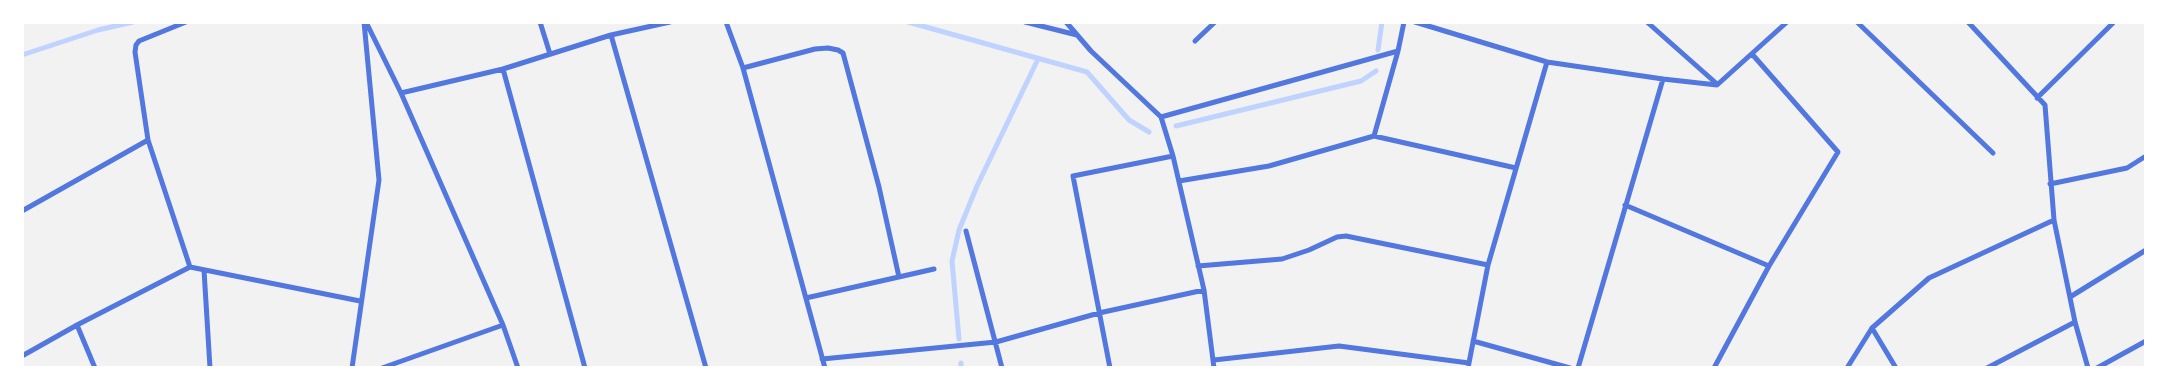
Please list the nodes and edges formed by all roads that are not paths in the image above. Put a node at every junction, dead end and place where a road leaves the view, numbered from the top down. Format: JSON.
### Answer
{"nodes":[{"id":1,"x":186,"y":22,"type":"edge"},
{"id":2,"x":365,"y":22,"type":"edge"},
{"id":3,"x":540,"y":22,"type":"edge"},
{"id":4,"x":638,"y":22,"type":"edge"},
{"id":5,"x":670,"y":22,"type":"edge"},
{"id":6,"x":726,"y":22,"type":"edge"},
{"id":7,"x":1025,"y":22,"type":"edge"},
{"id":8,"x":1066,"y":22,"type":"edge"},
{"id":9,"x":1215,"y":22,"type":"edge"},
{"id":10,"x":1404,"y":22,"type":"edge"},
{"id":11,"x":1416,"y":22,"type":"edge"},
{"id":12,"x":1647,"y":22,"type":"edge"},
{"id":13,"x":1787,"y":22,"type":"edge"},
{"id":14,"x":1857,"y":22,"type":"edge"},
{"id":15,"x":1968,"y":22,"type":"edge"},
{"id":16,"x":2113,"y":23,"type":"edge"},
{"id":17,"x":641,"y":29,"type":"junction"},
{"id":18,"x":611,"y":35,"type":"junction"},
{"id":19,"x":1077,"y":36,"type":"junction"},
{"id":20,"x":1195,"y":41,"type":"dead end"},
{"id":21,"x":1398,"y":51,"type":"junction"},
{"id":22,"x":550,"y":54,"type":"junction"},
{"id":23,"x":1752,"y":54,"type":"junction"},
{"id":24,"x":1547,"y":62,"type":"junction"},
{"id":25,"x":742,"y":68,"type":"junction"},
{"id":26,"x":503,"y":69,"type":"junction"},
{"id":27,"x":1662,"y":79,"type":"junction"},
{"id":28,"x":1717,"y":84,"type":"junction"},
{"id":29,"x":401,"y":93,"type":"junction"},
{"id":30,"x":2037,"y":98,"type":"junction"},
{"id":31,"x":1161,"y":117,"type":"junction"},
{"id":32,"x":1374,"y":136,"type":"junction"},
{"id":33,"x":148,"y":140,"type":"junction"},
{"id":34,"x":1993,"y":153,"type":"dead end"},
{"id":35,"x":1173,"y":156,"type":"junction"},
{"id":36,"x":2146,"y":156,"type":"edge"},
{"id":37,"x":1516,"y":168,"type":"junction"},
{"id":38,"x":1179,"y":181,"type":"junction"},
{"id":39,"x":2050,"y":184,"type":"junction"},
{"id":40,"x":1626,"y":205,"type":"junction"},
{"id":41,"x":22,"y":211,"type":"edge"},
{"id":42,"x":2054,"y":220,"type":"junction"},
{"id":43,"x":966,"y":230,"type":"dead end"},
{"id":44,"x":2146,"y":250,"type":"edge"},
{"id":45,"x":1488,"y":265,"type":"junction"},
{"id":46,"x":1198,"y":266,"type":"junction"},
{"id":47,"x":1769,"y":266,"type":"junction"},
{"id":48,"x":190,"y":267,"type":"junction"},
{"id":49,"x":934,"y":269,"type":"dead end"},
{"id":50,"x":204,"y":270,"type":"junction"},
{"id":51,"x":899,"y":277,"type":"junction"},
{"id":52,"x":1204,"y":290,"type":"junction"},
{"id":53,"x":2070,"y":297,"type":"junction"},
{"id":54,"x":806,"y":298,"type":"junction"},
{"id":55,"x":360,"y":301,"type":"junction"},
{"id":56,"x":1099,"y":313,"type":"junction"},
{"id":57,"x":2075,"y":322,"type":"junction"},
{"id":58,"x":77,"y":325,"type":"junction"},
{"id":59,"x":503,"y":325,"type":"junction"},
{"id":60,"x":1872,"y":328,"type":"junction"},
{"id":61,"x":2146,"y":341,"type":"edge"},
{"id":62,"x":996,"y":342,"type":"junction"},
{"id":63,"x":1473,"y":342,"type":"junction"},
{"id":64,"x":22,"y":356,"type":"edge"},
{"id":65,"x":822,"y":359,"type":"junction"},
{"id":66,"x":1214,"y":360,"type":"junction"},
{"id":67,"x":1468,"y":365,"type":"edge"},
{"id":68,"x":95,"y":368,"type":"edge"},
{"id":69,"x":210,"y":368,"type":"edge"},
{"id":70,"x":352,"y":368,"type":"edge"},
{"id":71,"x":382,"y":368,"type":"edge"},
{"id":72,"x":518,"y":368,"type":"edge"},
{"id":73,"x":585,"y":368,"type":"edge"},
{"id":74,"x":706,"y":368,"type":"edge"},
{"id":75,"x":825,"y":368,"type":"edge"},
{"id":76,"x":1002,"y":368,"type":"edge"},
{"id":77,"x":1110,"y":368,"type":"edge"},
{"id":78,"x":1214,"y":368,"type":"edge"},
{"id":79,"x":1570,"y":368,"type":"edge"},
{"id":80,"x":1578,"y":368,"type":"edge"},
{"id":81,"x":1714,"y":368,"type":"edge"},
{"id":82,"x":1847,"y":368,"type":"edge"},
{"id":83,"x":1896,"y":368,"type":"edge"},
{"id":84,"x":1987,"y":368,"type":"edge"},
{"id":85,"x":2088,"y":368,"type":"edge"},
{"id":86,"x":2098,"y":368,"type":"edge"}],
"edges":[{"from":1,"to":33,"type":"street"},
{"from":2,"to":29,"type":"street"},
{"from":2,"to":55,"type":"street"},
{"from":3,"to":22,"type":"street"},
{"from":4,"to":17,"type":"street"},
{"from":5,"to":17,"type":"street"},
{"from":6,"to":25,"type":"street"},
{"from":7,"to":19,"type":"street"},
{"from":8,"to":19,"type":"street"},
{"from":9,"to":20,"type":"street"},
{"from":10,"to":21,"type":"street"},
{"from":11,"to":24,"type":"street"},
{"from":12,"to":28,"type":"street"},
{"from":13,"to":23,"type":"street"},
{"from":14,"to":34,"type":"street"},
{"from":15,"to":30,"type":"street"},
{"from":16,"to":30,"type":"street"},
{"from":17,"to":18,"type":"street"},
{"from":18,"to":22,"type":"street"},
{"from":18,"to":74,"type":"street"},
{"from":19,"to":31,"type":"street"},
{"from":21,"to":31,"type":"street"},
{"from":21,"to":32,"type":"street"},
{"from":22,"to":26,"type":"street"},
{"from":23,"to":28,"type":"street"},
{"from":23,"to":47,"type":"street"},
{"from":24,"to":27,"type":"street"},
{"from":24,"to":37,"type":"street"},
{"from":25,"to":51,"type":"street"},
{"from":25,"to":54,"type":"street"},
{"from":26,"to":29,"type":"street"},
{"from":26,"to":73,"type":"street"},
{"from":27,"to":28,"type":"street"},
{"from":27,"to":40,"type":"street"},
{"from":29,"to":59,"type":"street"},
{"from":30,"to":39,"type":"street"},
{"from":31,"to":35,"type":"street"},
{"from":32,"to":37,"type":"street"},
{"from":32,"to":38,"type":"street"},
{"from":33,"to":41,"type":"street"},
{"from":33,"to":48,"type":"street"},
{"from":35,"to":38,"type":"street"},
{"from":35,"to":56,"type":"street"},
{"from":36,"to":39,"type":"street"},
{"from":37,"to":45,"type":"street"},
{"from":38,"to":46,"type":"street"},
{"from":39,"to":42,"type":"street"},
{"from":40,"to":47,"type":"street"},
{"from":40,"to":80,"type":"street"},
{"from":42,"to":53,"type":"street"},
{"from":42,"to":60,"type":"street"},
{"from":43,"to":62,"type":"street"},
{"from":44,"to":53,"type":"street"},
{"from":45,"to":46,"type":"street"},
{"from":45,"to":63,"type":"street"},
{"from":46,"to":52,"type":"street"},
{"from":47,"to":81,"type":"street"},
{"from":48,"to":50,"type":"street"},
{"from":48,"to":58,"type":"street"},
{"from":49,"to":51,"type":"street"},
{"from":50,"to":55,"type":"street"},
{"from":50,"to":69,"type":"street"},
{"from":51,"to":54,"type":"street"},
{"from":52,"to":56,"type":"street"},
{"from":52,"to":66,"type":"street"},
{"from":53,"to":57,"type":"street"},
{"from":54,"to":65,"type":"street"},
{"from":55,"to":70,"type":"street"},
{"from":56,"to":62,"type":"street"},
{"from":56,"to":77,"type":"street"},
{"from":57,"to":84,"type":"street"},
{"from":57,"to":85,"type":"street"},
{"from":58,"to":64,"type":"street"},
{"from":58,"to":68,"type":"street"},
{"from":59,"to":71,"type":"street"},
{"from":59,"to":72,"type":"street"},
{"from":60,"to":82,"type":"street"},
{"from":60,"to":83,"type":"street"},
{"from":61,"to":86,"type":"street"},
{"from":62,"to":65,"type":"street"},
{"from":62,"to":76,"type":"street"},
{"from":63,"to":67,"type":"street"},
{"from":63,"to":79,"type":"street"},
{"from":65,"to":75,"type":"street"},
{"from":66,"to":67,"type":"street"},
{"from":66,"to":78,"type":"street"}]}
